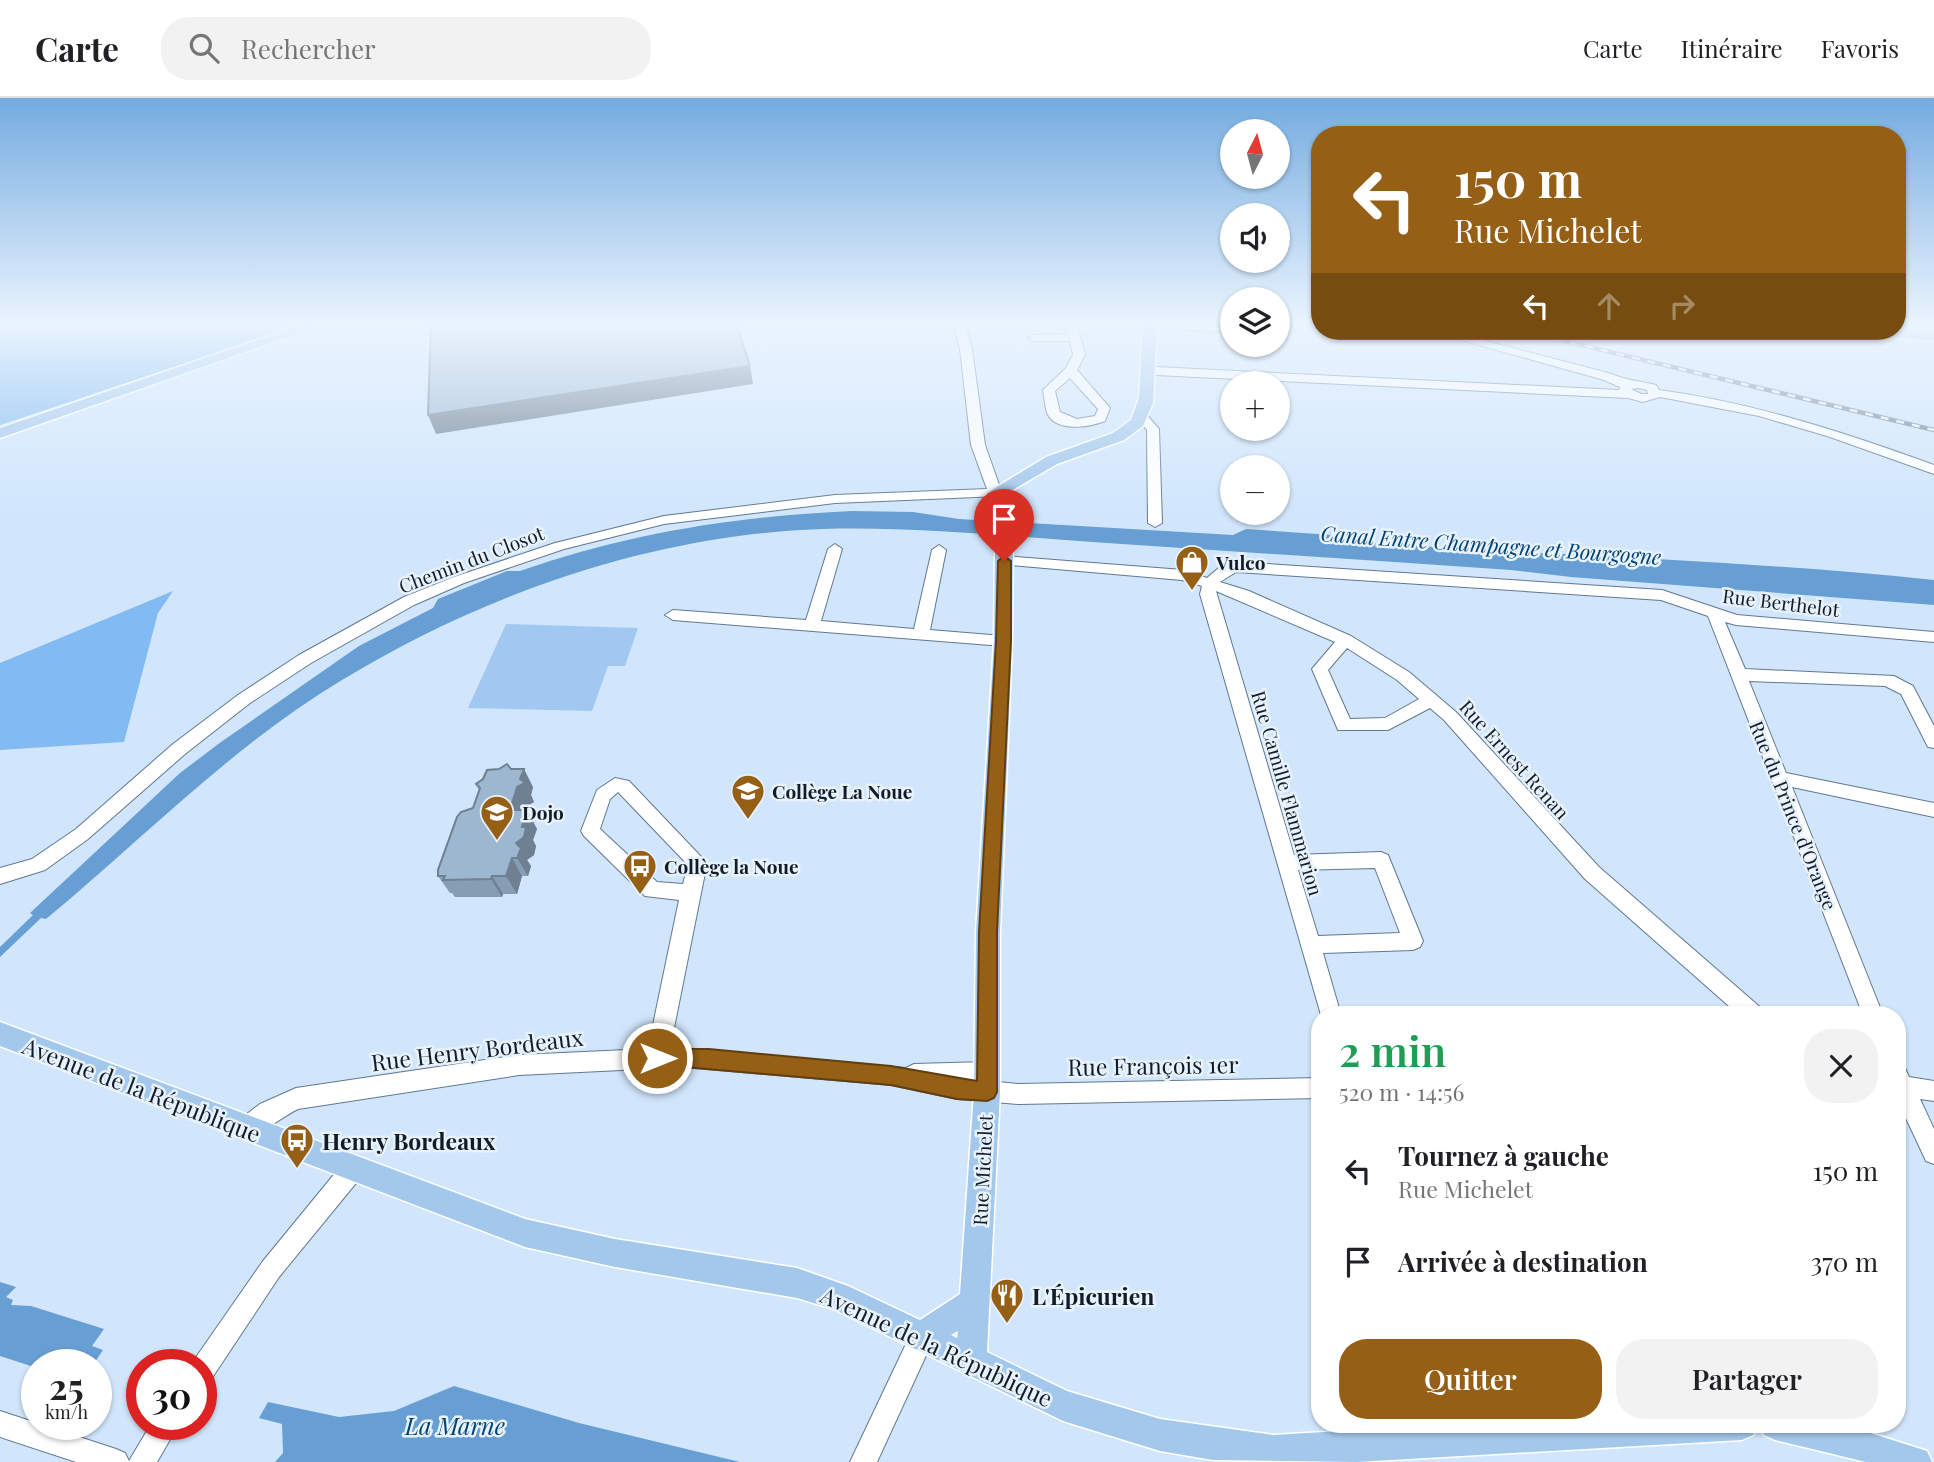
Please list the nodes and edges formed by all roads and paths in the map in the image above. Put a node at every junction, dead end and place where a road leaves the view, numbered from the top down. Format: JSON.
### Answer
{"nodes":[{"id":1,"x":135,"y":387,"type":"edge"},
{"id":2,"x":971,"y":387,"type":"edge"},
{"id":3,"x":1053,"y":387,"type":"edge"},
{"id":4,"x":1083,"y":387,"type":"edge"},
{"id":5,"x":1147,"y":387,"type":"edge"},
{"id":6,"x":1566,"y":387,"type":"edge"},
{"id":7,"x":1624,"y":387,"type":"edge"},
{"id":8,"x":1628,"y":389,"type":"junction"},
{"id":9,"x":1142,"y":417,"type":"junction"},
{"id":10,"x":0,"y":433,"type":"edge"},
{"id":11,"x":1934,"y":470,"type":"edge"},
{"id":12,"x":995,"y":494,"type":"junction"},
{"id":13,"x":1155,"y":523,"type":"dead end"},
{"id":14,"x":835,"y":549,"type":"dead end"},
{"id":15,"x":939,"y":550,"type":"dead end"},
{"id":16,"x":1004,"y":552,"type":"junction"},
{"id":17,"x":1210,"y":583,"type":"junction"},
{"id":18,"x":673,"y":615,"type":"dead end"},
{"id":19,"x":1715,"y":615,"type":"junction"},
{"id":20,"x":812,"y":626,"type":"junction"},
{"id":21,"x":920,"y":634,"type":"junction"},
{"id":22,"x":1934,"y":636,"type":"edge"},
{"id":23,"x":1345,"y":640,"type":"junction"},
{"id":24,"x":1003,"y":641,"type":"junction"},
{"id":25,"x":1739,"y":675,"type":"junction"},
{"id":26,"x":1431,"y":700,"type":"junction"},
{"id":27,"x":1934,"y":742,"type":"edge"},
{"id":28,"x":1779,"y":778,"type":"junction"},
{"id":29,"x":1934,"y":810,"type":"edge"},
{"id":30,"x":1287,"y":863,"type":"junction"},
{"id":31,"x":0,"y":876,"type":"edge"},
{"id":32,"x":690,"y":893,"type":"junction"},
{"id":33,"x":1311,"y":946,"type":"junction"},
{"id":34,"x":1328,"y":1006,"type":"edge"},
{"id":35,"x":1745,"y":1006,"type":"edge"},
{"id":36,"x":1870,"y":1006,"type":"edge"},
{"id":37,"x":0,"y":1034,"type":"edge"},
{"id":38,"x":657,"y":1058,"type":"junction"},
{"id":39,"x":987,"y":1082,"type":"junction"},
{"id":40,"x":1906,"y":1085,"type":"edge"},
{"id":41,"x":1311,"y":1088,"type":"edge"},
{"id":42,"x":1934,"y":1091,"type":"edge"},
{"id":43,"x":1906,"y":1097,"type":"edge"},
{"id":44,"x":247,"y":1128,"type":"junction"},
{"id":45,"x":1934,"y":1153,"type":"edge"},
{"id":46,"x":353,"y":1169,"type":"junction"},
{"id":47,"x":975,"y":1302,"type":"junction"},
{"id":48,"x":923,"y":1336,"type":"junction"},
{"id":49,"x":217,"y":1349,"type":"edge"},
{"id":50,"x":971,"y":1360,"type":"junction"},
{"id":51,"x":0,"y":1424,"type":"edge"},
{"id":52,"x":1654,"y":1433,"type":"edge"},
{"id":53,"x":1811,"y":1433,"type":"edge"},
{"id":54,"x":156,"y":1440,"type":"edge"},
{"id":55,"x":1478,"y":1451,"type":"edge"},
{"id":56,"x":1274,"y":1456,"type":"edge"},
{"id":57,"x":116,"y":1462,"type":"edge"},
{"id":58,"x":142,"y":1462,"type":"edge"},
{"id":59,"x":863,"y":1462,"type":"edge"},
{"id":60,"x":1914,"y":1462,"type":"edge"}],
"edges":[{"from":1,"to":10,"type":"main road"},
{"from":2,"to":12,"type":"street"},
{"from":3,"to":4,"type":"street"},
{"from":5,"to":9,"type":"main road"},
{"from":6,"to":8,"type":"street"},
{"from":7,"to":8,"type":"street"},
{"from":8,"to":11,"type":"street"},
{"from":9,"to":12,"type":"main road"},
{"from":9,"to":13,"type":"street"},
{"from":12,"to":16,"type":"main road","name":"Rue Michelet"},
{"from":12,"to":31,"type":"street","name":"Chemin du Closot"},
{"from":14,"to":20,"type":"street"},
{"from":15,"to":21,"type":"street"},
{"from":16,"to":17,"type":"street"},
{"from":16,"to":24,"type":"main road","name":"Rue Michelet"},
{"from":17,"to":19,"type":"street","name":"Rue Berthelot"},
{"from":17,"to":23,"type":"street","name":"Rue Ernest Renan"},
{"from":17,"to":30,"type":"street","name":"Rue Camille Flammarion"},
{"from":18,"to":20,"type":"street"},
{"from":19,"to":22,"type":"street","name":"Rue Berthelot"},
{"from":19,"to":25,"type":"street","name":"Rue du Prince d'Orange"},
{"from":20,"to":21,"type":"street"},
{"from":21,"to":24,"type":"street"},
{"from":23,"to":26,"type":"street","name":"Rue Ernest Renan"},
{"from":23,"to":26,"type":"street"},
{"from":24,"to":39,"type":"main road","name":"Rue Michelet"},
{"from":25,"to":27,"type":"street"},
{"from":25,"to":28,"type":"street","name":"Rue du Prince d'Orange"},
{"from":26,"to":35,"type":"street","name":"Rue Ernest Renan"},
{"from":28,"to":29,"type":"street"},
{"from":28,"to":36,"type":"street","name":"Rue du Prince d'Orange"},
{"from":30,"to":33,"type":"street","name":"Rue Camille Flammarion"},
{"from":30,"to":33,"type":"street"},
{"from":32,"to":32,"type":"street"},
{"from":32,"to":38,"type":"street"},
{"from":33,"to":34,"type":"street","name":"Rue Camille Flammarion"},
{"from":37,"to":44,"type":"main road","name":"Avenue de la République"},
{"from":38,"to":39,"type":"street","name":"Rue Henry Bordeaux"},
{"from":38,"to":44,"type":"street","name":"Rue Henry Bordeaux"},
{"from":39,"to":41,"type":"street","name":"Rue François 1er"},
{"from":39,"to":47,"type":"main road","name":"Rue Michelet"},
{"from":40,"to":42,"type":"street"},
{"from":43,"to":45,"type":"street"},
{"from":44,"to":46,"type":"main road","name":"Avenue de la République"},
{"from":46,"to":48,"type":"main road","name":"Avenue de la République"},
{"from":46,"to":49,"type":"street"},
{"from":47,"to":48,"type":"main road"},
{"from":47,"to":50,"type":"main road","name":"Rue Michelet"},
{"from":48,"to":50,"type":"main road","name":"Avenue de la République"},
{"from":48,"to":59,"type":"street"},
{"from":50,"to":56,"type":"main road","name":"Avenue de la République"},
{"from":51,"to":57,"type":"street"},
{"from":52,"to":55,"type":"main road","name":"Avenue de la République"},
{"from":53,"to":60,"type":"main road"},
{"from":54,"to":58,"type":"street"},
{"from":55,"to":56,"type":"main road","name":"Avenue de la République"}]}
